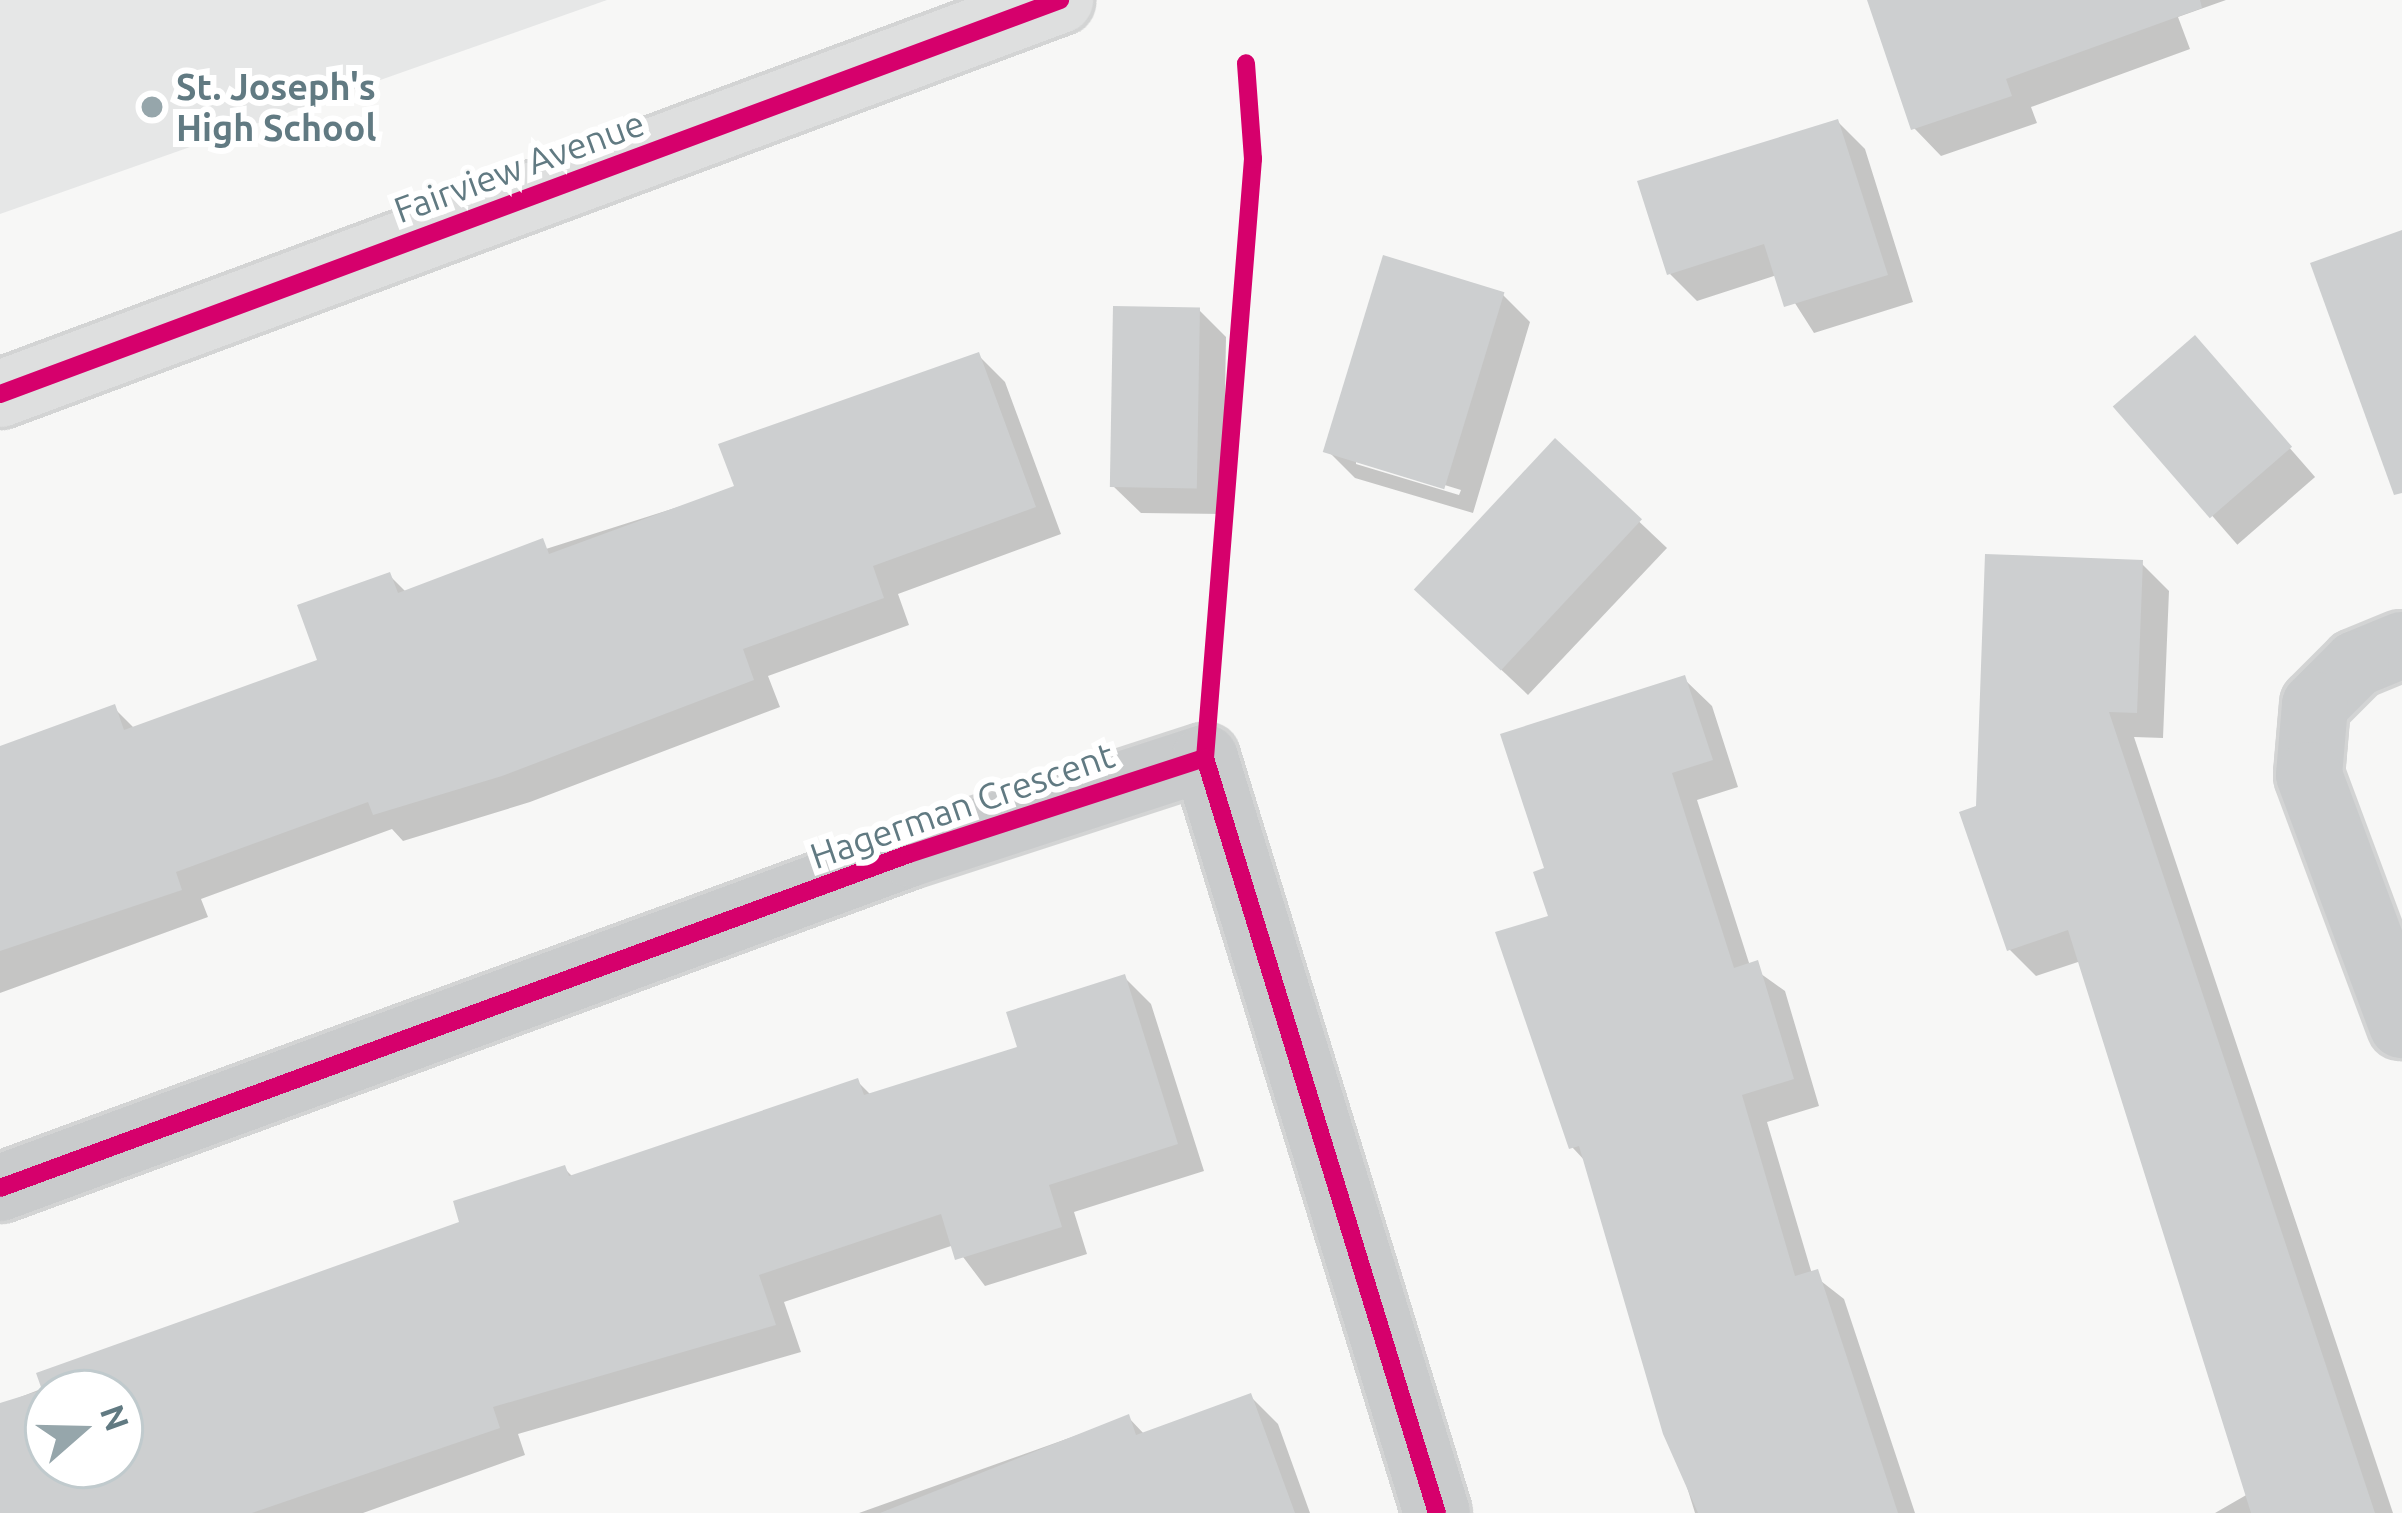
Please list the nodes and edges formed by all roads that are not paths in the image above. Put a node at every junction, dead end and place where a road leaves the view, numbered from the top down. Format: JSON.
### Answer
{"nodes":[{"id":1,"x":1060,"y":0,"type":"edge"},
{"id":2,"x":0,"y":394,"type":"edge"},
{"id":3,"x":2402,"y":645,"type":"edge"},
{"id":4,"x":2402,"y":1025,"type":"edge"},
{"id":5,"x":0,"y":1189,"type":"edge"},
{"id":6,"x":1437,"y":1513,"type":"edge"}],
"edges":[{"from":1,"to":2,"type":"main road","name":"Fairview Avenue"},
{"from":3,"to":4,"type":"street"},
{"from":5,"to":6,"type":"street","name":"Hagerman Crescent"}]}
